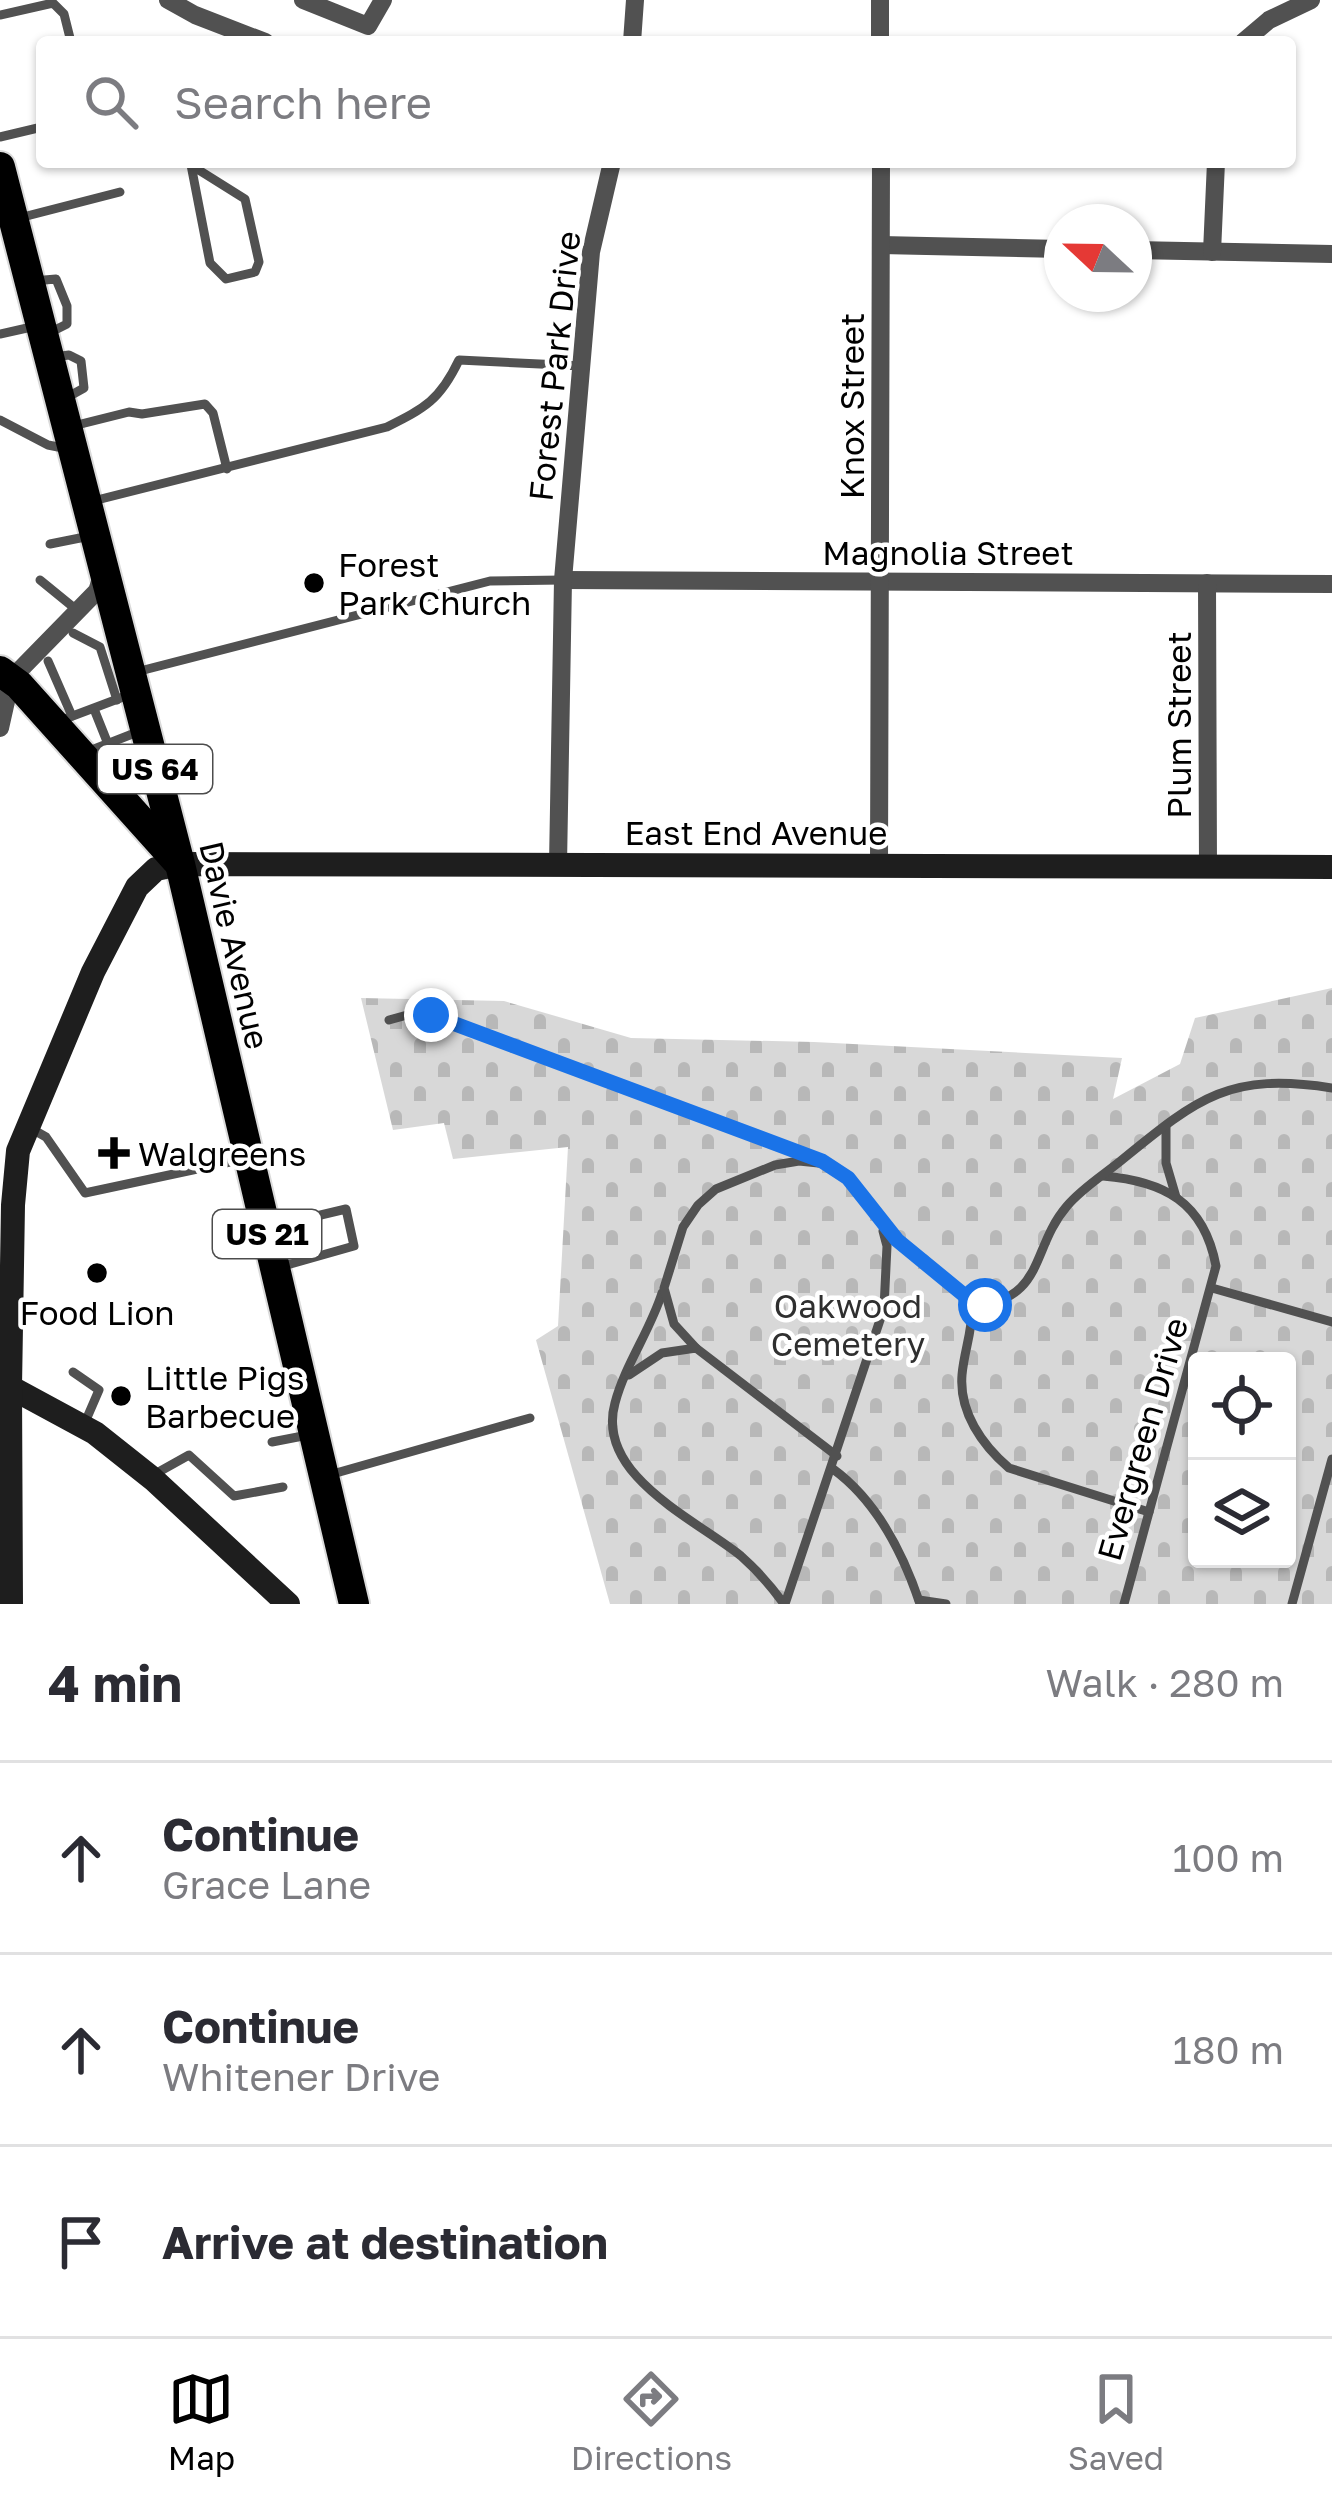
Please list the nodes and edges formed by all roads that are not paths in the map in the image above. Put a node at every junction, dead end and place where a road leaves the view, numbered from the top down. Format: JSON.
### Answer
{"nodes":[{"id":1,"x":169,"y":0,"type":"edge"},
{"id":2,"x":303,"y":0,"type":"edge"},
{"id":3,"x":383,"y":0,"type":"edge"},
{"id":4,"x":635,"y":0,"type":"edge"},
{"id":5,"x":880,"y":0,"type":"edge"},
{"id":6,"x":1311,"y":0,"type":"edge"},
{"id":7,"x":0,"y":15,"type":"edge"},
{"id":8,"x":70,"y":36,"type":"edge"},
{"id":9,"x":249,"y":36,"type":"edge"},
{"id":10,"x":632,"y":36,"type":"edge"},
{"id":11,"x":880,"y":36,"type":"edge"},
{"id":12,"x":1250,"y":36,"type":"edge"},
{"id":13,"x":36,"y":128,"type":"edge"},
{"id":14,"x":0,"y":137,"type":"edge"},
{"id":15,"x":190,"y":168,"type":"edge"},
{"id":16,"x":195,"y":168,"type":"edge"},
{"id":17,"x":611,"y":168,"type":"edge"},
{"id":18,"x":881,"y":168,"type":"edge"},
{"id":19,"x":1216,"y":168,"type":"edge"},
{"id":20,"x":120,"y":192,"type":"dead end"},
{"id":21,"x":5,"y":195,"type":"edge"},
{"id":22,"x":881,"y":245,"type":"junction"},
{"id":23,"x":1044,"y":249,"type":"edge"},
{"id":24,"x":1152,"y":250,"type":"edge"},
{"id":25,"x":1212,"y":252,"type":"junction"},
{"id":26,"x":1332,"y":254,"type":"edge"},
{"id":27,"x":0,"y":334,"type":"edge"},
{"id":28,"x":50,"y":336,"type":"junction"},
{"id":29,"x":582,"y":366,"type":"junction"},
{"id":30,"x":0,"y":420,"type":"edge"},
{"id":31,"x":67,"y":426,"type":"junction"},
{"id":32,"x":227,"y":469,"type":"junction"},
{"id":33,"x":87,"y":502,"type":"junction"},
{"id":34,"x":95,"y":535,"type":"junction"},
{"id":35,"x":50,"y":544,"type":"dead end"},
{"id":36,"x":104,"y":568,"type":"junction"},
{"id":37,"x":40,"y":580,"type":"dead end"},
{"id":38,"x":563,"y":580,"type":"junction"},
{"id":39,"x":880,"y":582,"type":"junction"},
{"id":40,"x":1207,"y":583,"type":"junction"},
{"id":41,"x":1332,"y":584,"type":"edge"},
{"id":42,"x":78,"y":611,"type":"junction"},
{"id":43,"x":73,"y":633,"type":"junction"},
{"id":44,"x":122,"y":637,"type":"junction"},
{"id":45,"x":48,"y":661,"type":"junction"},
{"id":46,"x":11,"y":680,"type":"edge"},
{"id":47,"x":128,"y":688,"type":"junction"},
{"id":48,"x":94,"y":709,"type":"junction"},
{"id":49,"x":58,"y":720,"type":"junction"},
{"id":50,"x":145,"y":729,"type":"junction"},
{"id":51,"x":0,"y":731,"type":"edge"},
{"id":52,"x":94,"y":749,"type":"junction"},
{"id":53,"x":180,"y":864,"type":"junction"},
{"id":54,"x":559,"y":865,"type":"junction"},
{"id":55,"x":879,"y":866,"type":"junction"},
{"id":56,"x":1208,"y":867,"type":"junction"},
{"id":57,"x":1332,"y":867,"type":"edge"},
{"id":58,"x":389,"y":1020,"type":"dead end"},
{"id":59,"x":1332,"y":1088,"type":"edge"},
{"id":60,"x":1166,"y":1124,"type":"junction"},
{"id":61,"x":28,"y":1126,"type":"junction"},
{"id":62,"x":249,"y":1158,"type":"junction"},
{"id":63,"x":822,"y":1161,"type":"junction"},
{"id":64,"x":1103,"y":1176,"type":"junction"},
{"id":65,"x":1176,"y":1197,"type":"junction"},
{"id":66,"x":881,"y":1224,"type":"junction"},
{"id":67,"x":266,"y":1228,"type":"junction"},
{"id":68,"x":275,"y":1269,"type":"junction"},
{"id":69,"x":664,"y":1288,"type":"junction"},
{"id":70,"x":1212,"y":1288,"type":"junction"},
{"id":71,"x":972,"y":1306,"type":"junction"},
{"id":72,"x":1332,"y":1322,"type":"edge"},
{"id":73,"x":696,"y":1348,"type":"junction"},
{"id":74,"x":73,"y":1372,"type":"dead end"},
{"id":75,"x":626,"y":1378,"type":"junction"},
{"id":76,"x":5,"y":1386,"type":"edge"},
{"id":77,"x":530,"y":1418,"type":"dead end"},
{"id":78,"x":83,"y":1426,"type":"junction"},
{"id":79,"x":314,"y":1433,"type":"junction"},
{"id":80,"x":272,"y":1442,"type":"dead end"},
{"id":81,"x":837,"y":1456,"type":"junction"},
{"id":82,"x":1332,"y":1460,"type":"edge"},
{"id":83,"x":833,"y":1469,"type":"junction"},
{"id":84,"x":151,"y":1477,"type":"junction"},
{"id":85,"x":324,"y":1477,"type":"junction"},
{"id":86,"x":283,"y":1487,"type":"dead end"},
{"id":87,"x":1149,"y":1513,"type":"junction"},
{"id":88,"x":919,"y":1602,"type":"edge"},
{"id":89,"x":10,"y":1604,"type":"edge"},
{"id":90,"x":288,"y":1604,"type":"edge"},
{"id":91,"x":354,"y":1604,"type":"edge"},
{"id":92,"x":784,"y":1604,"type":"edge"},
{"id":93,"x":946,"y":1604,"type":"edge"},
{"id":94,"x":1124,"y":1604,"type":"edge"},
{"id":95,"x":1292,"y":1604,"type":"edge"}],
"edges":[{"from":1,"to":9,"type":"street"},
{"from":2,"to":3,"type":"street"},
{"from":4,"to":10,"type":"street"},
{"from":5,"to":11,"type":"street"},
{"from":6,"to":12,"type":"street"},
{"from":7,"to":8,"type":"lane"},
{"from":13,"to":14,"type":"lane"},
{"from":15,"to":16,"type":"lane"},
{"from":17,"to":29,"type":"street","name":"Forest Park Drive"},
{"from":18,"to":22,"type":"street","name":"Knox Street"},
{"from":19,"to":25,"type":"street"},
{"from":20,"to":21,"type":"lane"},
{"from":21,"to":28,"type":"main road","name":"Davie Avenue","number":"US 64"},
{"from":22,"to":23,"type":"street"},
{"from":22,"to":39,"type":"street","name":"Knox Street"},
{"from":24,"to":25,"type":"street"},
{"from":25,"to":26,"type":"street"},
{"from":27,"to":28,"type":"lane"},
{"from":28,"to":31,"type":"main road","name":"Davie Avenue","number":"US 64"},
{"from":29,"to":32,"type":"lane"},
{"from":29,"to":38,"type":"street","name":"Forest Park Drive"},
{"from":30,"to":31,"type":"lane"},
{"from":31,"to":32,"type":"lane"},
{"from":31,"to":33,"type":"main road","name":"Davie Avenue","number":"US 64"},
{"from":32,"to":33,"type":"lane"},
{"from":33,"to":34,"type":"main road","name":"Davie Avenue","number":"US 64"},
{"from":34,"to":35,"type":"lane"},
{"from":34,"to":36,"type":"main road","name":"Davie Avenue","number":"US 64"},
{"from":36,"to":42,"type":"street"},
{"from":36,"to":44,"type":"main road","name":"Davie Avenue","number":"US 64"},
{"from":37,"to":42,"type":"lane"},
{"from":38,"to":39,"type":"street","name":"Magnolia Street"},
{"from":38,"to":47,"type":"lane"},
{"from":38,"to":54,"type":"street","name":"Forest Park Drive"},
{"from":39,"to":40,"type":"street","name":"Magnolia Street"},
{"from":39,"to":55,"type":"street","name":"Knox Street"},
{"from":40,"to":41,"type":"street","name":"Magnolia Street"},
{"from":40,"to":56,"type":"street","name":"Plum Street"},
{"from":42,"to":46,"type":"street"},
{"from":43,"to":44,"type":"street"},
{"from":43,"to":45,"type":"street"},
{"from":43,"to":47,"type":"lane"},
{"from":44,"to":47,"type":"main road","name":"Davie Avenue","number":"US 64"},
{"from":45,"to":46,"type":"street"},
{"from":45,"to":49,"type":"lane"},
{"from":46,"to":49,"type":"main road","number":"US 21"},
{"from":46,"to":51,"type":"street"},
{"from":47,"to":48,"type":"lane"},
{"from":47,"to":50,"type":"main road","name":"Davie Avenue","number":"US 64"},
{"from":48,"to":49,"type":"lane"},
{"from":48,"to":52,"type":"lane"},
{"from":49,"to":51,"type":"street"},
{"from":49,"to":52,"type":"main road","number":"US 21"},
{"from":50,"to":52,"type":"lane"},
{"from":50,"to":53,"type":"main road","name":"Davie Avenue","number":"US 64"},
{"from":52,"to":53,"type":"main road","number":"US 21"},
{"from":53,"to":54,"type":"street","name":"East End Avenue"},
{"from":53,"to":61,"type":"street"},
{"from":53,"to":62,"type":"main road","name":"Davie Avenue","number":"US 21"},
{"from":54,"to":55,"type":"street","name":"East End Avenue"},
{"from":55,"to":56,"type":"street","name":"East End Avenue"},
{"from":56,"to":57,"type":"street","name":"East End Avenue"},
{"from":58,"to":63,"type":"lane"},
{"from":59,"to":60,"type":"lane"},
{"from":60,"to":64,"type":"lane"},
{"from":60,"to":65,"type":"lane"},
{"from":61,"to":62,"type":"lane"},
{"from":61,"to":76,"type":"street"},
{"from":62,"to":67,"type":"main road","name":"Davie Avenue","number":"US 21"},
{"from":63,"to":66,"type":"lane"},
{"from":63,"to":69,"type":"lane"},
{"from":64,"to":65,"type":"lane"},
{"from":64,"to":71,"type":"lane"},
{"from":65,"to":70,"type":"lane"},
{"from":66,"to":71,"type":"lane"},
{"from":66,"to":81,"type":"lane"},
{"from":67,"to":68,"type":"main road","name":"Davie Avenue","number":"US 21"},
{"from":67,"to":68,"type":"lane"},
{"from":68,"to":79,"type":"main road","name":"Davie Avenue","number":"US 21"},
{"from":69,"to":73,"type":"lane"},
{"from":69,"to":75,"type":"lane"},
{"from":70,"to":72,"type":"lane"},
{"from":70,"to":87,"type":"lane","name":"Evergreen Drive"},
{"from":71,"to":87,"type":"lane"},
{"from":73,"to":75,"type":"lane"},
{"from":73,"to":81,"type":"lane"},
{"from":74,"to":78,"type":"lane"},
{"from":75,"to":92,"type":"lane"},
{"from":76,"to":78,"type":"street"},
{"from":76,"to":89,"type":"street"},
{"from":77,"to":85,"type":"lane"},
{"from":78,"to":84,"type":"street"},
{"from":79,"to":80,"type":"lane"},
{"from":79,"to":85,"type":"main road","name":"Davie Avenue","number":"US 21"},
{"from":81,"to":83,"type":"lane"},
{"from":82,"to":95,"type":"lane"},
{"from":83,"to":88,"type":"lane"},
{"from":83,"to":92,"type":"lane"},
{"from":84,"to":86,"type":"lane"},
{"from":84,"to":90,"type":"street"},
{"from":85,"to":91,"type":"main road","name":"Davie Avenue","number":"US 21"},
{"from":87,"to":94,"type":"lane","name":"Evergreen Drive"},
{"from":88,"to":93,"type":"lane"}]}
